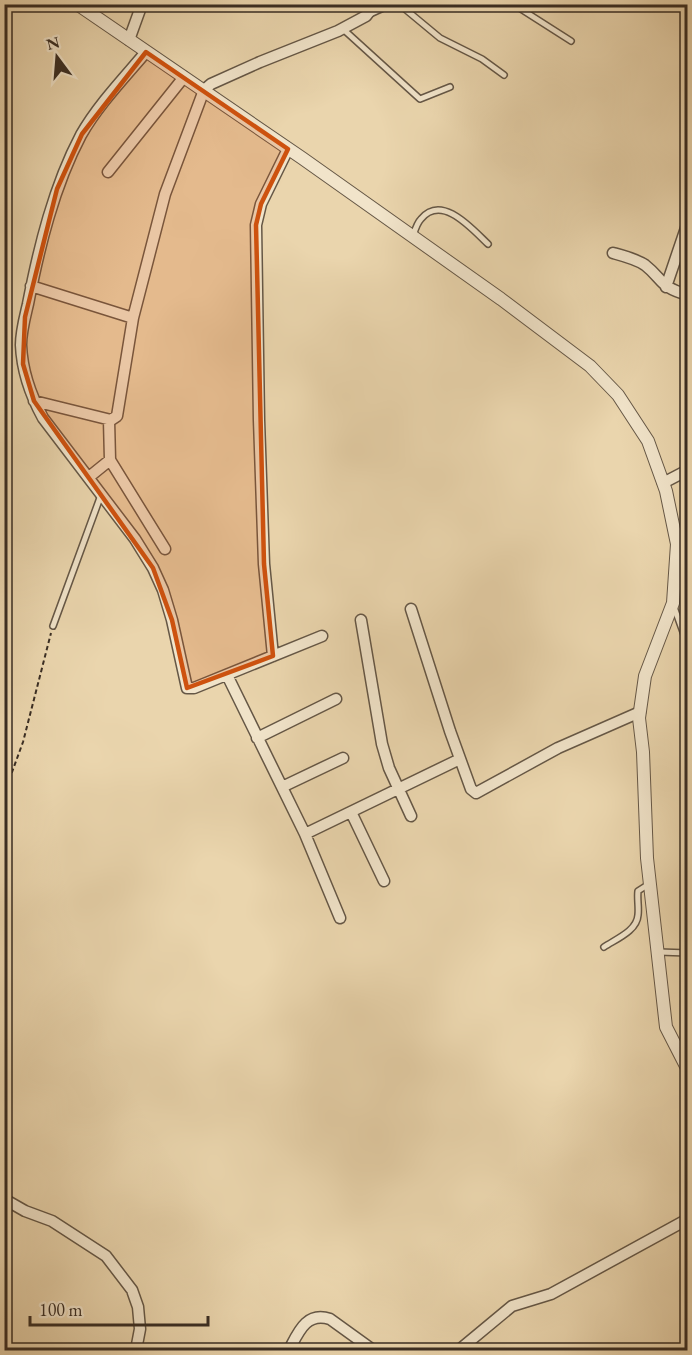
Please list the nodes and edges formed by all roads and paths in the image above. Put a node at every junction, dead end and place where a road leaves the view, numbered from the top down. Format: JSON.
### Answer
{"nodes":[{"id":1,"x":7,"y":4,"type":"edge"},
{"id":2,"x":16,"y":4,"type":"edge"},
{"id":3,"x":142,"y":4,"type":"edge"},
{"id":4,"x":375,"y":4,"type":"edge"},
{"id":5,"x":392,"y":4,"type":"edge"},
{"id":6,"x":399,"y":4,"type":"edge"},
{"id":7,"x":513,"y":4,"type":"edge"},
{"id":8,"x":77,"y":5,"type":"edge"},
{"id":9,"x":366,"y":16,"type":"junction"},
{"id":10,"x":343,"y":29,"type":"junction"},
{"id":11,"x":129,"y":40,"type":"junction"},
{"id":12,"x":571,"y":42,"type":"dead end"},
{"id":13,"x":146,"y":52,"type":"junction"},
{"id":14,"x":504,"y":75,"type":"dead end"},
{"id":15,"x":184,"y":77,"type":"junction"},
{"id":16,"x":450,"y":87,"type":"dead end"},
{"id":17,"x":204,"y":90,"type":"junction"},
{"id":18,"x":288,"y":149,"type":"junction"},
{"id":19,"x":108,"y":172,"type":"dead end"},
{"id":20,"x":687,"y":222,"type":"edge"},
{"id":21,"x":412,"y":237,"type":"junction"},
{"id":22,"x":488,"y":244,"type":"dead end"},
{"id":23,"x":613,"y":253,"type":"dead end"},
{"id":24,"x":31,"y":286,"type":"junction"},
{"id":25,"x":666,"y":287,"type":"junction"},
{"id":26,"x":687,"y":295,"type":"edge"},
{"id":27,"x":133,"y":318,"type":"junction"},
{"id":28,"x":34,"y":401,"type":"junction"},
{"id":29,"x":109,"y":420,"type":"junction"},
{"id":30,"x":110,"y":460,"type":"junction"},
{"id":31,"x":687,"y":470,"type":"edge"},
{"id":32,"x":89,"y":477,"type":"junction"},
{"id":33,"x":663,"y":483,"type":"junction"},
{"id":34,"x":101,"y":494,"type":"junction"},
{"id":35,"x":165,"y":549,"type":"dead end"},
{"id":36,"x":672,"y":603,"type":"junction"},
{"id":37,"x":411,"y":609,"type":"dead end"},
{"id":38,"x":361,"y":620,"type":"dead end"},
{"id":39,"x":53,"y":626,"type":"joint"},
{"id":40,"x":322,"y":636,"type":"dead end"},
{"id":41,"x":687,"y":646,"type":"edge"},
{"id":42,"x":273,"y":656,"type":"junction"},
{"id":43,"x":227,"y":675,"type":"junction"},
{"id":44,"x":336,"y":699,"type":"dead end"},
{"id":45,"x":640,"y":712,"type":"junction"},
{"id":46,"x":257,"y":738,"type":"junction"},
{"id":47,"x":343,"y":758,"type":"dead end"},
{"id":48,"x":460,"y":759,"type":"junction"},
{"id":49,"x":282,"y":787,"type":"junction"},
{"id":50,"x":398,"y":789,"type":"junction"},
{"id":51,"x":4,"y":794,"type":"edge"},
{"id":52,"x":351,"y":812,"type":"junction"},
{"id":53,"x":411,"y":816,"type":"dead end"},
{"id":54,"x":305,"y":834,"type":"junction"},
{"id":55,"x":384,"y":881,"type":"dead end"},
{"id":56,"x":649,"y":884,"type":"junction"},
{"id":57,"x":340,"y":918,"type":"dead end"},
{"id":58,"x":604,"y":947,"type":"dead end"},
{"id":59,"x":657,"y":952,"type":"junction"},
{"id":60,"x":687,"y":953,"type":"edge"},
{"id":61,"x":687,"y":1070,"type":"edge"},
{"id":62,"x":4,"y":1199,"type":"edge"},
{"id":63,"x":687,"y":1219,"type":"edge"},
{"id":64,"x":461,"y":1349,"type":"edge"},
{"id":65,"x":136,"y":1350,"type":"edge"},
{"id":66,"x":289,"y":1350,"type":"edge"},
{"id":67,"x":373,"y":1350,"type":"edge"}],
"edges":[{"from":1,"to":2,"type":"lane"},
{"from":3,"to":11,"type":"street"},
{"from":4,"to":9,"type":"street"},
{"from":5,"to":9,"type":"lane"},
{"from":6,"to":14,"type":"lane"},
{"from":7,"to":12,"type":"lane"},
{"from":8,"to":11,"type":"street"},
{"from":9,"to":10,"type":"street"},
{"from":10,"to":16,"type":"lane"},
{"from":10,"to":17,"type":"street"},
{"from":11,"to":13,"type":"street"},
{"from":13,"to":15,"type":"street"},
{"from":13,"to":24,"type":"street"},
{"from":15,"to":17,"type":"street"},
{"from":15,"to":19,"type":"street"},
{"from":17,"to":18,"type":"street"},
{"from":17,"to":27,"type":"street"},
{"from":18,"to":21,"type":"street"},
{"from":18,"to":42,"type":"street"},
{"from":20,"to":25,"type":"street"},
{"from":21,"to":22,"type":"lane"},
{"from":21,"to":33,"type":"street"},
{"from":23,"to":25,"type":"street"},
{"from":24,"to":27,"type":"street"},
{"from":24,"to":28,"type":"street"},
{"from":25,"to":26,"type":"street"},
{"from":27,"to":29,"type":"street"},
{"from":28,"to":29,"type":"street"},
{"from":28,"to":32,"type":"street"},
{"from":29,"to":30,"type":"street"},
{"from":30,"to":32,"type":"street"},
{"from":30,"to":35,"type":"street"},
{"from":31,"to":33,"type":"street"},
{"from":32,"to":34,"type":"street"},
{"from":33,"to":36,"type":"street"},
{"from":34,"to":39,"type":"lane"},
{"from":34,"to":43,"type":"street"},
{"from":36,"to":41,"type":"lane"},
{"from":36,"to":45,"type":"street"},
{"from":37,"to":48,"type":"street"},
{"from":38,"to":50,"type":"street"},
{"from":39,"to":51,"type":"path"},
{"from":40,"to":42,"type":"street"},
{"from":42,"to":43,"type":"street"},
{"from":43,"to":46,"type":"street"},
{"from":44,"to":46,"type":"street"},
{"from":45,"to":48,"type":"street"},
{"from":45,"to":56,"type":"street"},
{"from":46,"to":49,"type":"street"},
{"from":47,"to":49,"type":"street"},
{"from":48,"to":50,"type":"street"},
{"from":49,"to":54,"type":"street"},
{"from":50,"to":52,"type":"street"},
{"from":50,"to":53,"type":"street"},
{"from":52,"to":54,"type":"street"},
{"from":52,"to":55,"type":"street"},
{"from":54,"to":57,"type":"street"},
{"from":56,"to":58,"type":"lane"},
{"from":56,"to":59,"type":"street"},
{"from":59,"to":60,"type":"lane"},
{"from":59,"to":61,"type":"street"},
{"from":62,"to":65,"type":"street"},
{"from":63,"to":64,"type":"street"},
{"from":66,"to":67,"type":"street"}]}
